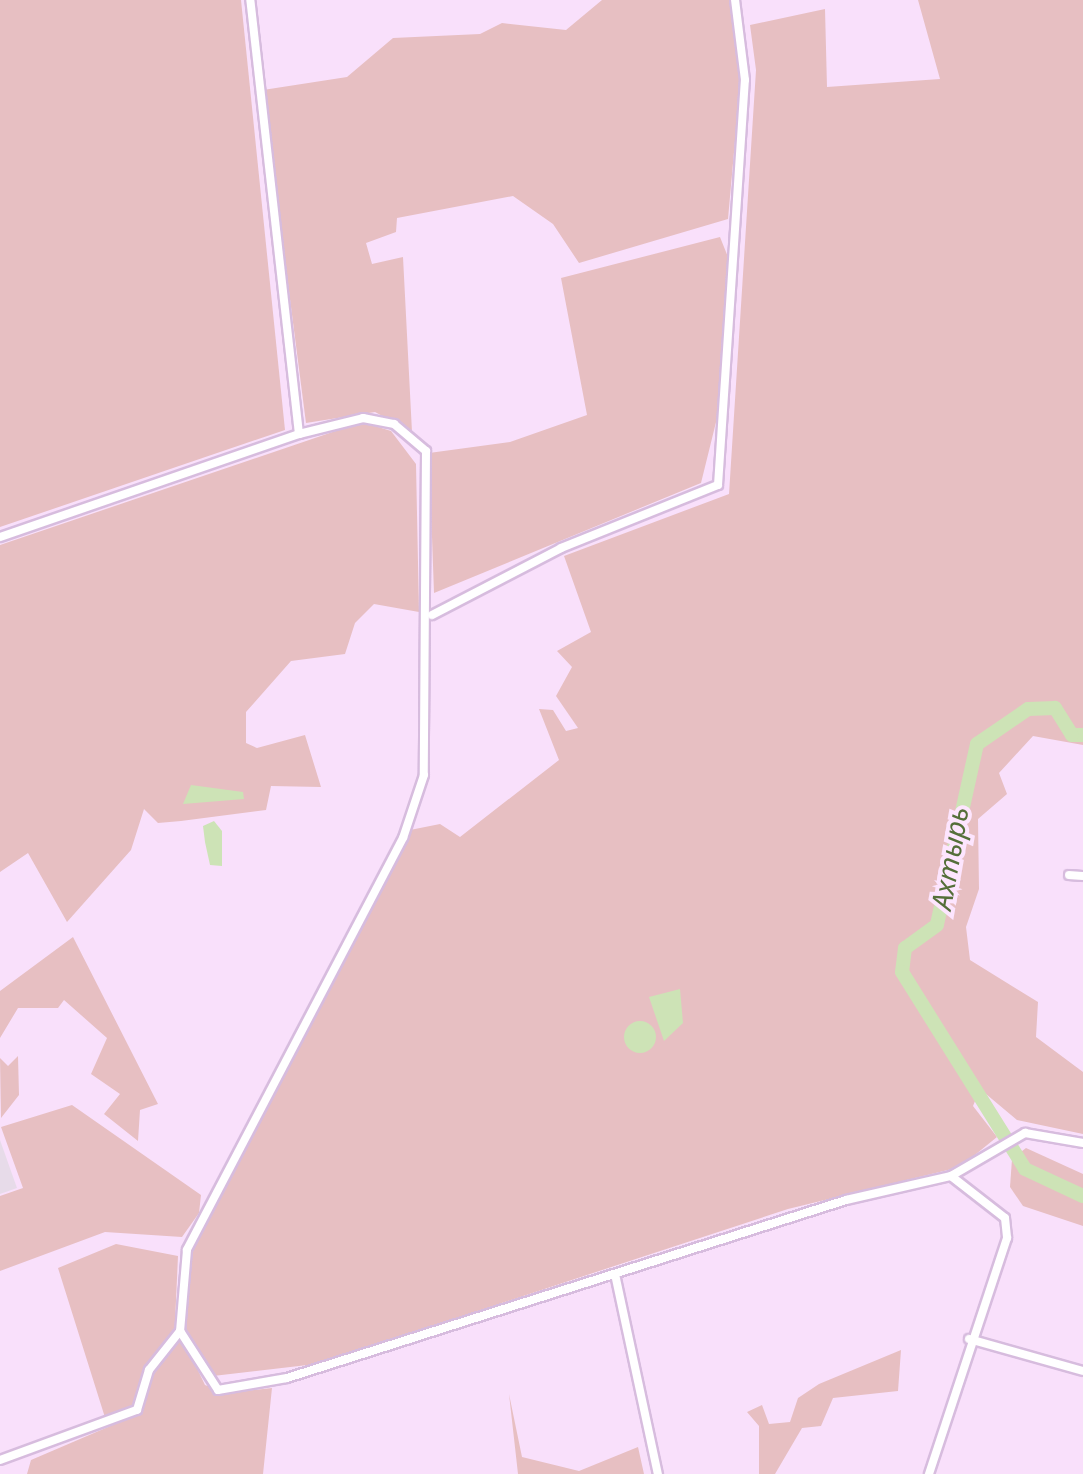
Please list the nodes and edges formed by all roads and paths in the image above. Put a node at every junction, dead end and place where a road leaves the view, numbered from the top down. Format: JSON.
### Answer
{"nodes":[{"id":1,"x":250,"y":0,"type":"edge"},
{"id":2,"x":735,"y":0,"type":"edge"},
{"id":3,"x":299,"y":434,"type":"junction"},
{"id":4,"x":0,"y":537,"type":"edge"},
{"id":5,"x":432,"y":615,"type":"junction"},
{"id":6,"x":1069,"y":875,"type":"dead end"},
{"id":7,"x":1083,"y":876,"type":"edge"},
{"id":8,"x":1083,"y":1142,"type":"edge"},
{"id":9,"x":951,"y":1176,"type":"junction"},
{"id":10,"x":616,"y":1274,"type":"junction"},
{"id":11,"x":180,"y":1332,"type":"junction"},
{"id":12,"x":969,"y":1339,"type":"junction"},
{"id":13,"x":1083,"y":1372,"type":"edge"},
{"id":14,"x":0,"y":1460,"type":"edge"},
{"id":15,"x":658,"y":1474,"type":"edge"},
{"id":16,"x":928,"y":1474,"type":"edge"}],
"edges":[{"from":1,"to":3,"type":"street"},
{"from":2,"to":5,"type":"street"},
{"from":3,"to":4,"type":"street"},
{"from":3,"to":5,"type":"street"},
{"from":5,"to":11,"type":"street"},
{"from":6,"to":7,"type":"street"},
{"from":8,"to":9,"type":"street"},
{"from":9,"to":10,"type":"street"},
{"from":9,"to":12,"type":"street"},
{"from":10,"to":11,"type":"street"},
{"from":10,"to":15,"type":"street"},
{"from":11,"to":14,"type":"street"},
{"from":12,"to":13,"type":"street"},
{"from":12,"to":16,"type":"street"}]}
